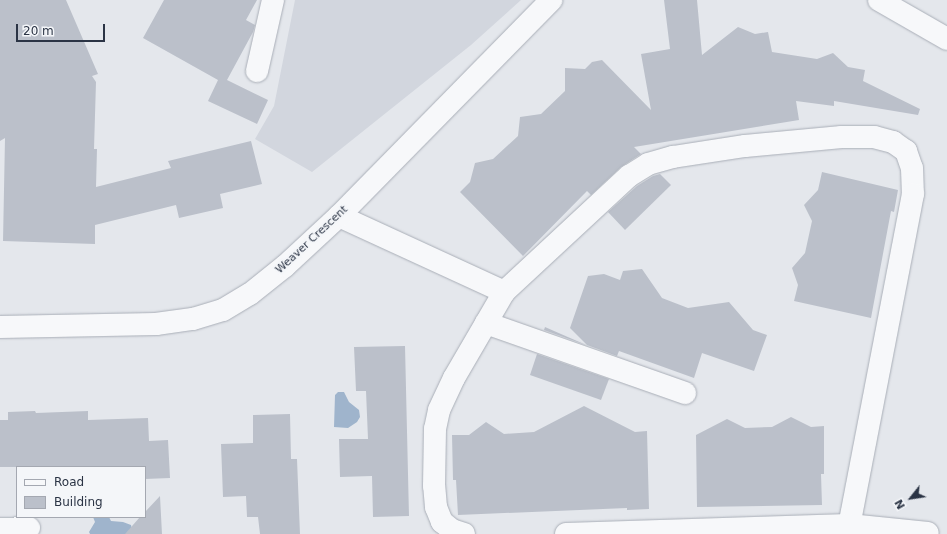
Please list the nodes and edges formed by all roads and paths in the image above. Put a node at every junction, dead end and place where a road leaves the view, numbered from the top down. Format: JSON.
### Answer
{"nodes":[{"id":1,"x":273,"y":0,"type":"edge"},
{"id":2,"x":551,"y":0,"type":"edge"},
{"id":3,"x":878,"y":0,"type":"edge"},
{"id":4,"x":947,"y":39,"type":"edge"},
{"id":5,"x":257,"y":71,"type":"dead end"},
{"id":6,"x":339,"y":216,"type":"junction"},
{"id":7,"x":504,"y":292,"type":"junction"},
{"id":8,"x":486,"y":323,"type":"junction"},
{"id":9,"x":0,"y":327,"type":"edge"},
{"id":10,"x":685,"y":394,"type":"dead end"},
{"id":11,"x":849,"y":525,"type":"junction"},
{"id":12,"x":30,"y":528,"type":"dead end"},
{"id":13,"x":0,"y":529,"type":"edge"},
{"id":14,"x":928,"y":533,"type":"dead end"},
{"id":15,"x":464,"y":534,"type":"edge"},
{"id":16,"x":566,"y":534,"type":"edge"}],
"edges":[{"from":1,"to":5,"type":"street"},
{"from":2,"to":6,"type":"street","name":"Weaver Crescent"},
{"from":3,"to":4,"type":"street"},
{"from":6,"to":7,"type":"street"},
{"from":6,"to":9,"type":"street","name":"Weaver Crescent"},
{"from":7,"to":8,"type":"street"},
{"from":7,"to":11,"type":"street"},
{"from":8,"to":10,"type":"street"},
{"from":8,"to":15,"type":"street"},
{"from":11,"to":14,"type":"street"},
{"from":11,"to":16,"type":"street"},
{"from":12,"to":13,"type":"street"}]}
